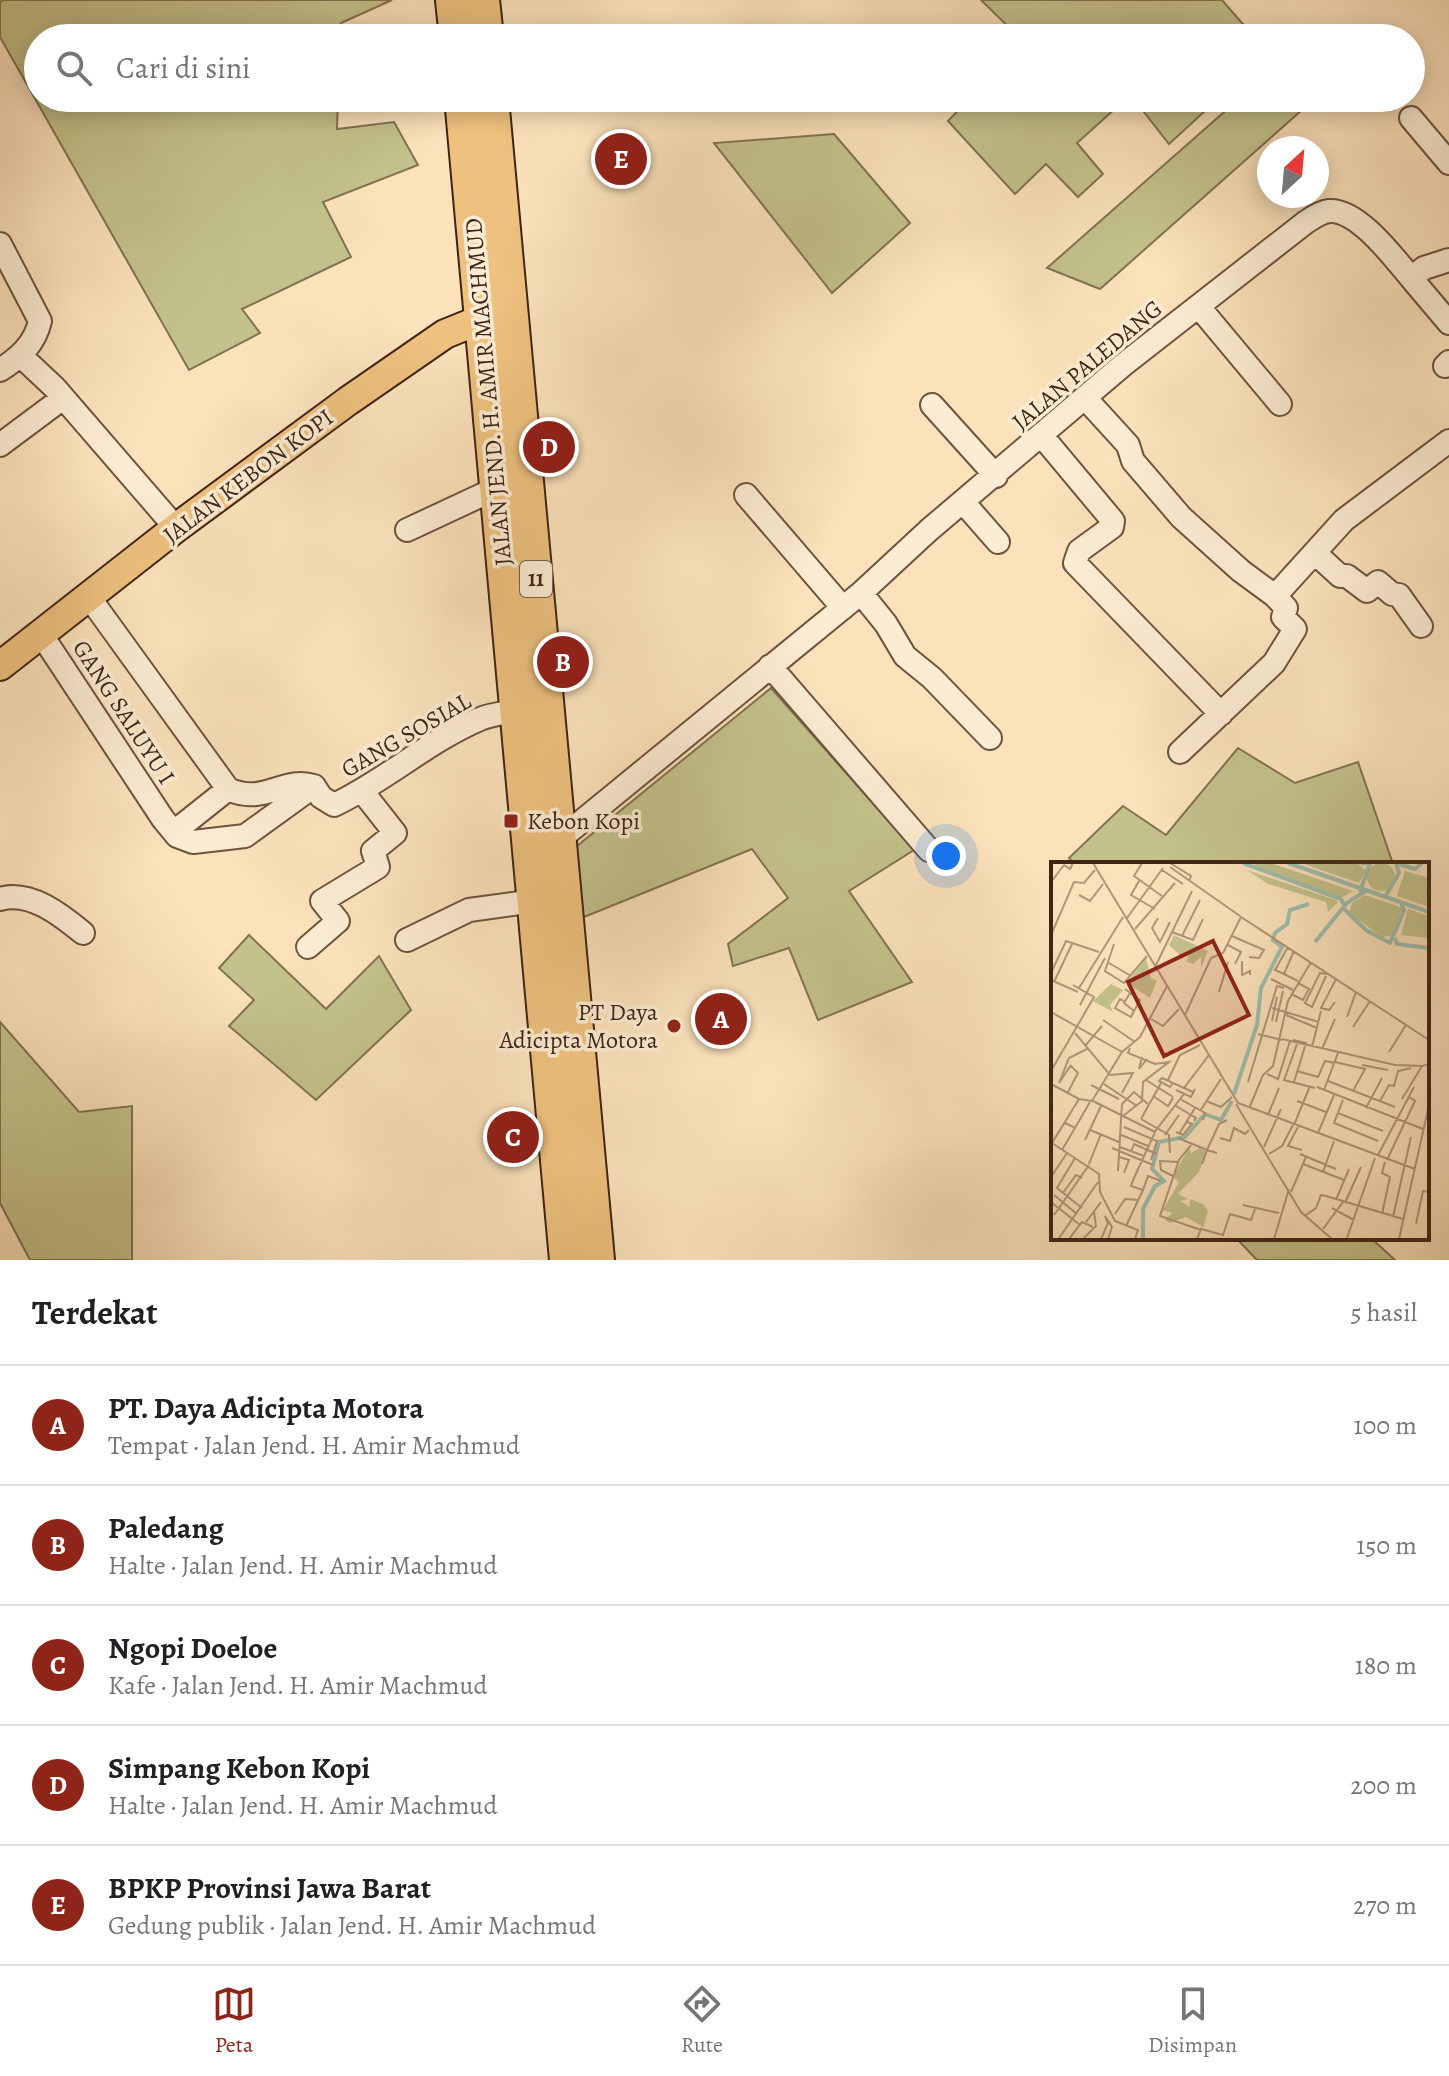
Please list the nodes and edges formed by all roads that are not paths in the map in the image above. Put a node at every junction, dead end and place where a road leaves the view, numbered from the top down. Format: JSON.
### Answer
{"nodes":[{"id":1,"x":452,"y":0,"type":"edge"},
{"id":2,"x":483,"y":0,"type":"edge"},
{"id":3,"x":455,"y":24,"type":"edge"},
{"id":4,"x":486,"y":24,"type":"edge"},
{"id":5,"x":463,"y":112,"type":"edge"},
{"id":6,"x":492,"y":112,"type":"edge"},
{"id":7,"x":1411,"y":118,"type":"dead end"},
{"id":8,"x":1449,"y":163,"type":"edge"},
{"id":9,"x":0,"y":244,"type":"edge"},
{"id":10,"x":1449,"y":260,"type":"edge"},
{"id":11,"x":1411,"y":278,"type":"junction"},
{"id":12,"x":1199,"y":307,"type":"junction"},
{"id":13,"x":497,"y":319,"type":"junction"},
{"id":14,"x":1449,"y":323,"type":"edge"},
{"id":15,"x":21,"y":356,"type":"junction"},
{"id":16,"x":0,"y":370,"type":"edge"},
{"id":17,"x":63,"y":398,"type":"junction"},
{"id":18,"x":1086,"y":399,"type":"junction"},
{"id":19,"x":1280,"y":404,"type":"dead end"},
{"id":20,"x":932,"y":405,"type":"dead end"},
{"id":21,"x":1042,"y":436,"type":"junction"},
{"id":22,"x":1449,"y":441,"type":"edge"},
{"id":23,"x":0,"y":445,"type":"edge"},
{"id":24,"x":996,"y":476,"type":"junction"},
{"id":25,"x":497,"y":488,"type":"junction"},
{"id":26,"x":746,"y":495,"type":"dead end"},
{"id":27,"x":963,"y":502,"type":"junction"},
{"id":28,"x":176,"y":528,"type":"junction"},
{"id":29,"x":407,"y":530,"type":"dead end"},
{"id":30,"x":998,"y":542,"type":"dead end"},
{"id":31,"x":1315,"y":553,"type":"junction"},
{"id":32,"x":861,"y":593,"type":"junction"},
{"id":33,"x":1275,"y":596,"type":"junction"},
{"id":34,"x":89,"y":597,"type":"junction"},
{"id":35,"x":843,"y":608,"type":"junction"},
{"id":36,"x":1421,"y":626,"type":"dead end"},
{"id":37,"x":41,"y":634,"type":"junction"},
{"id":38,"x":0,"y":666,"type":"edge"},
{"id":39,"x":770,"y":666,"type":"junction"},
{"id":40,"x":517,"y":711,"type":"junction"},
{"id":41,"x":1221,"y":714,"type":"junction"},
{"id":42,"x":990,"y":738,"type":"dead end"},
{"id":43,"x":1180,"y":752,"type":"dead end"},
{"id":44,"x":314,"y":786,"type":"junction"},
{"id":45,"x":228,"y":789,"type":"junction"},
{"id":46,"x":362,"y":791,"type":"junction"},
{"id":47,"x":168,"y":826,"type":"junction"},
{"id":48,"x":560,"y":839,"type":"junction"},
{"id":49,"x":929,"y":850,"type":"dead end"},
{"id":50,"x":0,"y":899,"type":"edge"},
{"id":51,"x":534,"y":901,"type":"junction"},
{"id":52,"x":83,"y":933,"type":"dead end"},
{"id":53,"x":407,"y":940,"type":"dead end"},
{"id":54,"x":308,"y":947,"type":"dead end"},
{"id":55,"x":566,"y":1260,"type":"edge"},
{"id":56,"x":598,"y":1260,"type":"edge"}],
"edges":[{"from":1,"to":3,"type":"highway"},
{"from":2,"to":4,"type":"highway"},
{"from":5,"to":13,"type":"highway","name":"JALAN JEND. H. AMIR MACHMUD","number":"11"},
{"from":6,"to":13,"type":"highway","name":"JALAN JEND. H. AMIR MACHMUD","number":"11"},
{"from":7,"to":8,"type":"street"},
{"from":9,"to":15,"type":"street"},
{"from":10,"to":11,"type":"street"},
{"from":11,"to":12,"type":"street","name":"JALAN PALEDANG"},
{"from":11,"to":14,"type":"street"},
{"from":12,"to":18,"type":"street","name":"JALAN PALEDANG"},
{"from":12,"to":19,"type":"street"},
{"from":13,"to":25,"type":"highway","name":"JALAN JEND. H. AMIR MACHMUD","number":"11"},
{"from":13,"to":28,"type":"main road","name":"JALAN KEBON KOPI"},
{"from":13,"to":48,"type":"highway","name":"JALAN JEND. H. AMIR MACHMUD","number":"11"},
{"from":15,"to":16,"type":"street"},
{"from":15,"to":17,"type":"street"},
{"from":17,"to":23,"type":"street"},
{"from":17,"to":28,"type":"street"},
{"from":18,"to":21,"type":"street","name":"JALAN PALEDANG"},
{"from":18,"to":33,"type":"street"},
{"from":20,"to":24,"type":"street"},
{"from":21,"to":24,"type":"street","name":"JALAN PALEDANG"},
{"from":21,"to":41,"type":"street"},
{"from":22,"to":31,"type":"street"},
{"from":24,"to":27,"type":"street","name":"JALAN PALEDANG"},
{"from":25,"to":29,"type":"street"},
{"from":25,"to":40,"type":"highway","name":"JALAN JEND. H. AMIR MACHMUD","number":"11"},
{"from":26,"to":35,"type":"street"},
{"from":27,"to":30,"type":"street"},
{"from":27,"to":32,"type":"street","name":"JALAN PALEDANG"},
{"from":28,"to":34,"type":"main road","name":"JALAN KEBON KOPI"},
{"from":31,"to":33,"type":"street"},
{"from":31,"to":36,"type":"street"},
{"from":32,"to":35,"type":"street","name":"JALAN PALEDANG"},
{"from":32,"to":42,"type":"street"},
{"from":33,"to":41,"type":"street"},
{"from":34,"to":37,"type":"main road","name":"JALAN KEBON KOPI"},
{"from":34,"to":45,"type":"street"},
{"from":35,"to":39,"type":"street","name":"JALAN PALEDANG"},
{"from":37,"to":38,"type":"main road","name":"JALAN KEBON KOPI"},
{"from":37,"to":47,"type":"street","name":"GANG SALUYU I"},
{"from":39,"to":48,"type":"street","name":"JALAN PALEDANG"},
{"from":39,"to":49,"type":"street"},
{"from":40,"to":46,"type":"street","name":"GANG SOSIAL"},
{"from":40,"to":51,"type":"highway","name":"JALAN JEND. H. AMIR MACHMUD","number":"11"},
{"from":41,"to":43,"type":"street"},
{"from":44,"to":45,"type":"street"},
{"from":44,"to":46,"type":"street","name":"GANG SOSIAL"},
{"from":44,"to":47,"type":"street","name":"GANG SOSIAL"},
{"from":45,"to":47,"type":"street"},
{"from":46,"to":54,"type":"street"},
{"from":48,"to":56,"type":"highway","name":"JALAN JEND. H. AMIR MACHMUD","number":"11"},
{"from":50,"to":52,"type":"street"},
{"from":51,"to":53,"type":"street"},
{"from":51,"to":55,"type":"highway","name":"JALAN JEND. H. AMIR MACHMUD","number":"11"}]}
